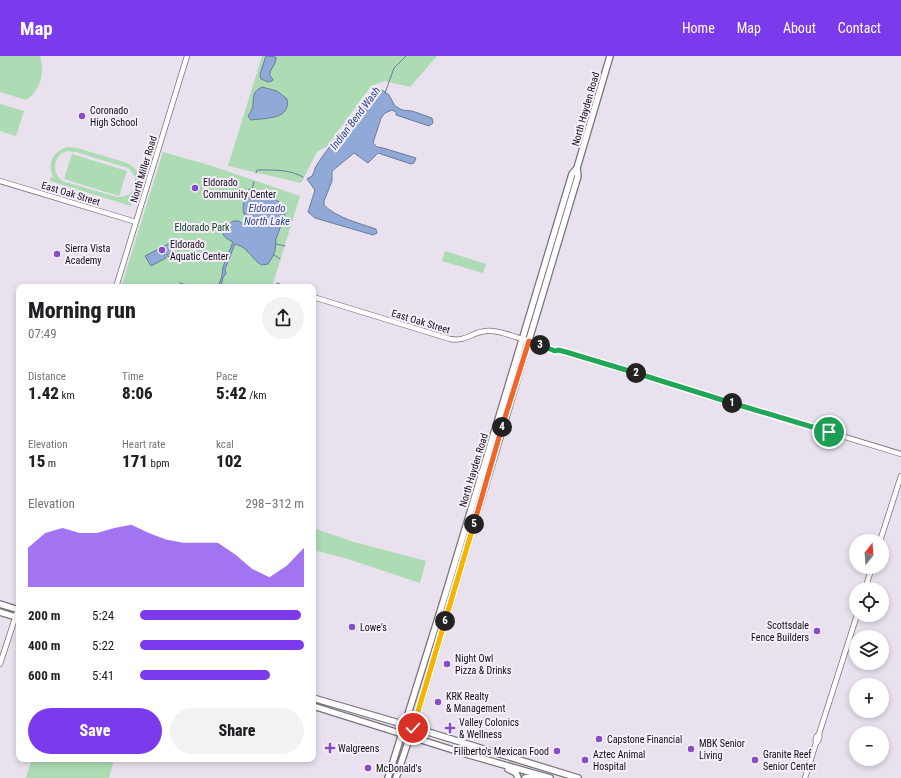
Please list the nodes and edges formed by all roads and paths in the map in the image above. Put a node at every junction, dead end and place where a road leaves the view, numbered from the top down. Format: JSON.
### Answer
{"nodes":[{"id":1,"x":187,"y":56,"type":"edge"},
{"id":2,"x":610,"y":56,"type":"edge"},
{"id":3,"x":577,"y":168,"type":"junction"},
{"id":4,"x":0,"y":181,"type":"edge"},
{"id":5,"x":136,"y":222,"type":"junction"},
{"id":6,"x":546,"y":259,"type":"junction"},
{"id":7,"x":553,"y":261,"type":"junction"},
{"id":8,"x":117,"y":284,"type":"edge"},
{"id":9,"x":316,"y":298,"type":"edge"},
{"id":10,"x":522,"y":339,"type":"junction"},
{"id":11,"x":529,"y":341,"type":"junction"},
{"id":12,"x":901,"y":454,"type":"edge"},
{"id":13,"x":901,"y":476,"type":"edge"},
{"id":14,"x":882,"y":534,"type":"edge"},
{"id":15,"x":0,"y":604,"type":"edge"},
{"id":16,"x":16,"y":607,"type":"edge"},
{"id":17,"x":0,"y":612,"type":"edge"},
{"id":18,"x":16,"y":617,"type":"edge"},
{"id":19,"x":16,"y":620,"type":"edge"},
{"id":20,"x":855,"y":622,"type":"edge"},
{"id":21,"x":0,"y":664,"type":"edge"},
{"id":22,"x":316,"y":699,"type":"edge"},
{"id":23,"x":316,"y":707,"type":"edge"},
{"id":24,"x":405,"y":725,"type":"junction"},
{"id":25,"x":413,"y":728,"type":"junction"},
{"id":26,"x":402,"y":734,"type":"junction"},
{"id":27,"x":410,"y":736,"type":"junction"},
{"id":28,"x":494,"y":762,"type":"junction"},
{"id":29,"x":388,"y":778,"type":"edge"},
{"id":30,"x":396,"y":778,"type":"edge"},
{"id":31,"x":518,"y":778,"type":"edge"},
{"id":32,"x":525,"y":778,"type":"edge"},
{"id":33,"x":539,"y":778,"type":"edge"},
{"id":34,"x":550,"y":778,"type":"edge"},
{"id":35,"x":578,"y":778,"type":"edge"},
{"id":36,"x":805,"y":778,"type":"edge"}],
"edges":[{"from":1,"to":5,"type":"street","name":"North Miller Road"},
{"from":2,"to":3,"type":"main road","name":"North Hayden Road"},
{"from":3,"to":6,"type":"main road","name":"North Hayden Road"},
{"from":3,"to":7,"type":"main road","name":"North Hayden Road"},
{"from":4,"to":5,"type":"street","name":"East Oak Street"},
{"from":5,"to":8,"type":"street","name":"North Miller Road"},
{"from":6,"to":7,"type":"main road"},
{"from":6,"to":10,"type":"main road","name":"North Hayden Road"},
{"from":7,"to":11,"type":"main road","name":"North Hayden Road"},
{"from":9,"to":10,"type":"street","name":"East Oak Street"},
{"from":10,"to":11,"type":"street","name":"East Oak Street"},
{"from":10,"to":24,"type":"main road","name":"North Hayden Road"},
{"from":11,"to":12,"type":"street","name":"East Oak Street"},
{"from":11,"to":25,"type":"main road","name":"North Hayden Road"},
{"from":13,"to":14,"type":"street"},
{"from":15,"to":16,"type":"main road"},
{"from":17,"to":18,"type":"main road"},
{"from":19,"to":21,"type":"street"},
{"from":20,"to":36,"type":"street"},
{"from":22,"to":24,"type":"main road"},
{"from":23,"to":26,"type":"main road"},
{"from":24,"to":25,"type":"main road"},
{"from":24,"to":26,"type":"main road","name":"North Hayden Road"},
{"from":25,"to":27,"type":"main road","name":"North Hayden Road"},
{"from":25,"to":35,"type":"main road"},
{"from":26,"to":27,"type":"main road"},
{"from":26,"to":29,"type":"main road","name":"North Hayden Road"},
{"from":27,"to":28,"type":"main road"},
{"from":27,"to":30,"type":"main road","name":"North Hayden Road"},
{"from":28,"to":31,"type":"main road"},
{"from":28,"to":34,"type":"main road"},
{"from":32,"to":33,"type":"main road"}]}
